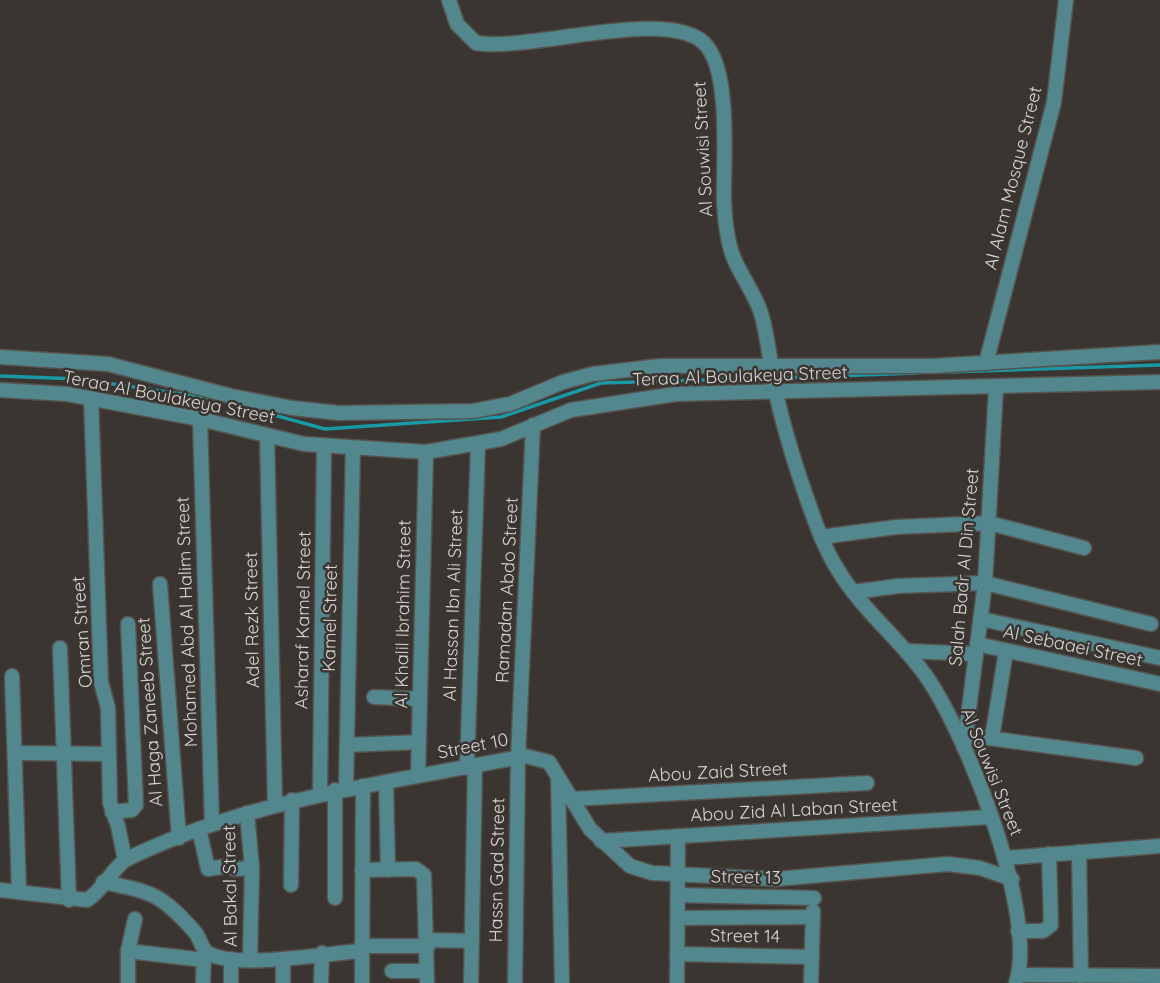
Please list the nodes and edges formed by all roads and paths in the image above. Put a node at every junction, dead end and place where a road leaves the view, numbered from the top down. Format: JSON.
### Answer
{"nodes":[{"id":1,"x":449,"y":0,"type":"edge"},
{"id":2,"x":1066,"y":0,"type":"edge"},
{"id":3,"x":1160,"y":352,"type":"edge"},
{"id":4,"x":0,"y":357,"type":"edge"},
{"id":5,"x":986,"y":363,"type":"junction"},
{"id":6,"x":772,"y":366,"type":"junction"},
{"id":7,"x":1160,"y":382,"type":"edge"},
{"id":8,"x":775,"y":388,"type":"junction"},
{"id":9,"x":996,"y":388,"type":"junction"},
{"id":10,"x":0,"y":390,"type":"edge"},
{"id":11,"x":91,"y":398,"type":"junction"},
{"id":12,"x":200,"y":419,"type":"junction"},
{"id":13,"x":533,"y":425,"type":"junction"},
{"id":14,"x":267,"y":435,"type":"junction"},
{"id":15,"x":478,"y":444,"type":"junction"},
{"id":16,"x":324,"y":447,"type":"junction"},
{"id":17,"x":353,"y":448,"type":"junction"},
{"id":18,"x":426,"y":452,"type":"junction"},
{"id":19,"x":989,"y":523,"type":"junction"},
{"id":20,"x":821,"y":537,"type":"junction"},
{"id":21,"x":1084,"y":548,"type":"dead end"},
{"id":22,"x":985,"y":583,"type":"junction"},
{"id":23,"x":160,"y":584,"type":"dead end"},
{"id":24,"x":853,"y":592,"type":"junction"},
{"id":25,"x":981,"y":619,"type":"junction"},
{"id":26,"x":128,"y":624,"type":"dead end"},
{"id":27,"x":1151,"y":624,"type":"dead end"},
{"id":28,"x":60,"y":648,"type":"dead end"},
{"id":29,"x":977,"y":649,"type":"junction"},
{"id":30,"x":907,"y":651,"type":"junction"},
{"id":31,"x":1006,"y":651,"type":"junction"},
{"id":32,"x":1160,"y":658,"type":"edge"},
{"id":33,"x":12,"y":676,"type":"dead end"},
{"id":34,"x":1160,"y":684,"type":"edge"},
{"id":35,"x":373,"y":697,"type":"dead end"},
{"id":36,"x":420,"y":699,"type":"junction"},
{"id":37,"x":992,"y":738,"type":"junction"},
{"id":38,"x":965,"y":741,"type":"junction"},
{"id":39,"x":419,"y":742,"type":"junction"},
{"id":40,"x":347,"y":745,"type":"junction"},
{"id":41,"x":15,"y":752,"type":"junction"},
{"id":42,"x":64,"y":753,"type":"junction"},
{"id":43,"x":109,"y":754,"type":"junction"},
{"id":44,"x":518,"y":757,"type":"junction"},
{"id":45,"x":1136,"y":758,"type":"dead end"},
{"id":46,"x":471,"y":767,"type":"junction"},
{"id":47,"x":558,"y":773,"type":"junction"},
{"id":48,"x":418,"y":776,"type":"junction"},
{"id":49,"x":386,"y":782,"type":"junction"},
{"id":50,"x":867,"y":783,"type":"dead end"},
{"id":51,"x":363,"y":786,"type":"junction"},
{"id":52,"x":341,"y":789,"type":"junction"},
{"id":53,"x":320,"y":793,"type":"junction"},
{"id":54,"x":571,"y":799,"type":"junction"},
{"id":55,"x":292,"y":800,"type":"junction"},
{"id":56,"x":275,"y":804,"type":"junction"},
{"id":57,"x":112,"y":812,"type":"junction"},
{"id":58,"x":247,"y":813,"type":"junction"},
{"id":59,"x":990,"y":817,"type":"junction"},
{"id":60,"x":206,"y":827,"type":"junction"},
{"id":61,"x":678,"y":836,"type":"junction"},
{"id":62,"x":179,"y":838,"type":"junction"},
{"id":63,"x":601,"y":841,"type":"junction"},
{"id":64,"x":1160,"y":846,"type":"edge"},
{"id":65,"x":1079,"y":852,"type":"junction"},
{"id":66,"x":1049,"y":854,"type":"junction"},
{"id":67,"x":1006,"y":858,"type":"junction"},
{"id":68,"x":125,"y":860,"type":"junction"},
{"id":69,"x":252,"y":868,"type":"junction"},
{"id":70,"x":362,"y":870,"type":"junction"},
{"id":71,"x":388,"y":870,"type":"junction"},
{"id":72,"x":678,"y":875,"type":"junction"},
{"id":73,"x":815,"y":876,"type":"junction"},
{"id":74,"x":1012,"y":879,"type":"junction"},
{"id":75,"x":103,"y":882,"type":"junction"},
{"id":76,"x":291,"y":885,"type":"dead end"},
{"id":77,"x":0,"y":890,"type":"edge"},
{"id":78,"x":19,"y":891,"type":"junction"},
{"id":79,"x":678,"y":895,"type":"junction"},
{"id":80,"x":335,"y":898,"type":"dead end"},
{"id":81,"x":814,"y":898,"type":"junction"},
{"id":82,"x":69,"y":900,"type":"junction"},
{"id":83,"x":813,"y":917,"type":"junction"},
{"id":84,"x":678,"y":918,"type":"junction"},
{"id":85,"x":135,"y":919,"type":"dead end"},
{"id":86,"x":1018,"y":931,"type":"junction"},
{"id":87,"x":472,"y":941,"type":"junction"},
{"id":88,"x":428,"y":943,"type":"junction"},
{"id":89,"x":362,"y":949,"type":"junction"},
{"id":90,"x":202,"y":950,"type":"junction"},
{"id":91,"x":128,"y":951,"type":"junction"},
{"id":92,"x":322,"y":953,"type":"junction"},
{"id":93,"x":677,"y":954,"type":"junction"},
{"id":94,"x":812,"y":957,"type":"junction"},
{"id":95,"x":250,"y":959,"type":"junction"},
{"id":96,"x":283,"y":959,"type":"junction"},
{"id":97,"x":231,"y":960,"type":"junction"},
{"id":98,"x":391,"y":971,"type":"dead end"},
{"id":99,"x":1081,"y":976,"type":"junction"},
{"id":100,"x":427,"y":977,"type":"edge"},
{"id":101,"x":1017,"y":979,"type":"edge"},
{"id":102,"x":1155,"y":979,"type":"edge"},
{"id":103,"x":128,"y":983,"type":"edge"},
{"id":104,"x":203,"y":983,"type":"edge"},
{"id":105,"x":231,"y":983,"type":"edge"},
{"id":106,"x":283,"y":983,"type":"edge"},
{"id":107,"x":321,"y":983,"type":"edge"},
{"id":108,"x":362,"y":983,"type":"edge"},
{"id":109,"x":471,"y":983,"type":"edge"},
{"id":110,"x":515,"y":983,"type":"edge"},
{"id":111,"x":562,"y":983,"type":"edge"},
{"id":112,"x":677,"y":983,"type":"edge"},
{"id":113,"x":811,"y":983,"type":"edge"}],
"edges":[{"from":1,"to":6,"type":"street","name":"Al Souwisi Street"},
{"from":2,"to":5,"type":"street","name":"Al Alam Mosque Street"},
{"from":3,"to":5,"type":"street","name":"Teraa Al Boulakeya Street"},
{"from":4,"to":6,"type":"street","name":"Teraa Al Boulakeya Street"},
{"from":5,"to":6,"type":"street","name":"Teraa Al Boulakeya Street"},
{"from":6,"to":8,"type":"street","name":"Al Souwisi Street"},
{"from":7,"to":9,"type":"street","name":"Teraa Al Boulakeya Street"},
{"from":8,"to":9,"type":"street","name":"Teraa Al Boulakeya Street"},
{"from":8,"to":13,"type":"street","name":"Teraa Al Boulakeya Street"},
{"from":8,"to":20,"type":"street","name":"Al Souwisi Street"},
{"from":9,"to":19,"type":"street","name":"Salah Badr Al Din Street"},
{"from":10,"to":11,"type":"street","name":"Teraa Al Boulakeya Street"},
{"from":11,"to":12,"type":"street","name":"Teraa Al Boulakeya Street"},
{"from":11,"to":43,"type":"street","name":"Omran Street"},
{"from":12,"to":14,"type":"street","name":"Teraa Al Boulakeya Street"},
{"from":12,"to":60,"type":"street","name":"Mohamed Abd Al Halim Street"},
{"from":13,"to":15,"type":"street","name":"Teraa Al Boulakeya Street"},
{"from":13,"to":44,"type":"street","name":"Ramadan Abdo Street"},
{"from":14,"to":16,"type":"street","name":"Teraa Al Boulakeya Street"},
{"from":14,"to":56,"type":"street","name":"Adel Rezk Street"},
{"from":15,"to":18,"type":"street","name":"Teraa Al Boulakeya Street"},
{"from":15,"to":46,"type":"street","name":"Al Hassan Ibn Ali Street"},
{"from":16,"to":17,"type":"street","name":"Teraa Al Boulakeya Street"},
{"from":16,"to":53,"type":"street","name":"Asharaf Kamel Street"},
{"from":17,"to":18,"type":"street","name":"Teraa Al Boulakeya Street"},
{"from":17,"to":40,"type":"street","name":"Kamel Street"},
{"from":18,"to":36,"type":"street","name":"Al Khalil Ibrahim Street"},
{"from":19,"to":20,"type":"street"},
{"from":19,"to":21,"type":"street"},
{"from":19,"to":22,"type":"street","name":"Salah Badr Al Din Street"},
{"from":20,"to":24,"type":"street","name":"Al Souwisi Street"},
{"from":22,"to":24,"type":"street"},
{"from":22,"to":25,"type":"street","name":"Salah Badr Al Din Street"},
{"from":22,"to":27,"type":"street"},
{"from":23,"to":62,"type":"street","name":"Al Haga Zaneeb Street"},
{"from":24,"to":30,"type":"street","name":"Al Souwisi Street"},
{"from":25,"to":29,"type":"street","name":"Salah Badr Al Din Street"},
{"from":25,"to":32,"type":"street"},
{"from":26,"to":57,"type":"street"},
{"from":28,"to":42,"type":"street"},
{"from":29,"to":30,"type":"street","name":"Al Sebaaei Street"},
{"from":29,"to":31,"type":"street","name":"Al Sebaaei Street"},
{"from":29,"to":38,"type":"street","name":"Salah Badr Al Din Street"},
{"from":30,"to":38,"type":"street","name":"Al Souwisi Street"},
{"from":31,"to":34,"type":"street","name":"Al Sebaaei Street"},
{"from":31,"to":37,"type":"street"},
{"from":33,"to":41,"type":"street"},
{"from":35,"to":36,"type":"street"},
{"from":36,"to":39,"type":"street","name":"Al Khalil Ibrahim Street"},
{"from":37,"to":38,"type":"street"},
{"from":37,"to":45,"type":"street"},
{"from":38,"to":59,"type":"street","name":"Al Souwisi Street"},
{"from":39,"to":40,"type":"street"},
{"from":39,"to":48,"type":"street","name":"Al Khalil Ibrahim Street"},
{"from":40,"to":52,"type":"street","name":"Kamel Street"},
{"from":41,"to":42,"type":"street"},
{"from":41,"to":78,"type":"street"},
{"from":42,"to":43,"type":"street"},
{"from":42,"to":82,"type":"street"},
{"from":43,"to":57,"type":"street","name":"Omran Street"},
{"from":44,"to":46,"type":"street","name":"Street 10"},
{"from":44,"to":47,"type":"street","name":"Street 10"},
{"from":44,"to":110,"type":"street","name":"Hassn Gad Street"},
{"from":46,"to":48,"type":"street","name":"Street 10"},
{"from":46,"to":87,"type":"street","name":"Al Hassan Ibn Ali Street"},
{"from":47,"to":54,"type":"street"},
{"from":47,"to":111,"type":"street"},
{"from":48,"to":49,"type":"street","name":"Street 10"},
{"from":49,"to":51,"type":"street","name":"Street 10"},
{"from":49,"to":71,"type":"street"},
{"from":50,"to":54,"type":"street","name":"Abou Zaid Street"},
{"from":51,"to":52,"type":"street","name":"Street 10"},
{"from":51,"to":70,"type":"street"},
{"from":52,"to":53,"type":"street","name":"Street 10"},
{"from":52,"to":80,"type":"street","name":"Kamel Street"},
{"from":53,"to":55,"type":"street","name":"Street 10"},
{"from":54,"to":63,"type":"street"},
{"from":55,"to":56,"type":"street","name":"Street 10"},
{"from":55,"to":76,"type":"street"},
{"from":56,"to":58,"type":"street","name":"Street 10"},
{"from":57,"to":68,"type":"street","name":"Omran Street"},
{"from":58,"to":60,"type":"street","name":"Street 10"},
{"from":58,"to":69,"type":"street","name":"Al Bakal Street"},
{"from":59,"to":61,"type":"street","name":"Abou Zid Al Laban Street"},
{"from":59,"to":67,"type":"street","name":"Al Souwisi Street"},
{"from":60,"to":62,"type":"street","name":"Street 10"},
{"from":60,"to":69,"type":"street","name":"Mohamed Abd Al Halim Street"},
{"from":61,"to":63,"type":"street","name":"Abou Zid Al Laban Street"},
{"from":61,"to":72,"type":"street"},
{"from":62,"to":68,"type":"street","name":"Street 10"},
{"from":63,"to":72,"type":"street"},
{"from":64,"to":65,"type":"street"},
{"from":65,"to":66,"type":"street"},
{"from":65,"to":99,"type":"street"},
{"from":66,"to":67,"type":"street"},
{"from":66,"to":86,"type":"street"},
{"from":67,"to":74,"type":"street","name":"Al Souwisi Street"},
{"from":68,"to":75,"type":"street","name":"Street 10"},
{"from":69,"to":95,"type":"street","name":"Al Bakal Street"},
{"from":70,"to":71,"type":"street"},
{"from":70,"to":89,"type":"street"},
{"from":71,"to":88,"type":"street"},
{"from":72,"to":73,"type":"street"},
{"from":72,"to":79,"type":"street"},
{"from":73,"to":74,"type":"street"},
{"from":73,"to":81,"type":"street"},
{"from":74,"to":86,"type":"street","name":"Al Souwisi Street"},
{"from":75,"to":82,"type":"street","name":"Street 10"},
{"from":75,"to":90,"type":"street"},
{"from":77,"to":78,"type":"street"},
{"from":78,"to":82,"type":"street"},
{"from":79,"to":81,"type":"street","name":"Street 13"},
{"from":79,"to":84,"type":"street"},
{"from":81,"to":83,"type":"street"},
{"from":83,"to":84,"type":"street"},
{"from":83,"to":94,"type":"street"},
{"from":84,"to":93,"type":"street"},
{"from":85,"to":91,"type":"street"},
{"from":86,"to":101,"type":"street","name":"Al Souwisi Street"},
{"from":87,"to":88,"type":"street"},
{"from":87,"to":109,"type":"street","name":"Al Hassan Ibn Ali Street"},
{"from":88,"to":89,"type":"street"},
{"from":88,"to":100,"type":"street"},
{"from":89,"to":92,"type":"street"},
{"from":89,"to":108,"type":"street"},
{"from":90,"to":91,"type":"street"},
{"from":90,"to":97,"type":"street"},
{"from":90,"to":104,"type":"street"},
{"from":91,"to":103,"type":"street"},
{"from":92,"to":96,"type":"street"},
{"from":92,"to":107,"type":"street"},
{"from":93,"to":94,"type":"street","name":"Street 14"},
{"from":93,"to":112,"type":"street"},
{"from":94,"to":113,"type":"street"},
{"from":95,"to":96,"type":"street"},
{"from":95,"to":97,"type":"street"},
{"from":96,"to":106,"type":"street"},
{"from":97,"to":105,"type":"street"},
{"from":98,"to":100,"type":"street"},
{"from":99,"to":101,"type":"street"},
{"from":99,"to":102,"type":"street"}]}
